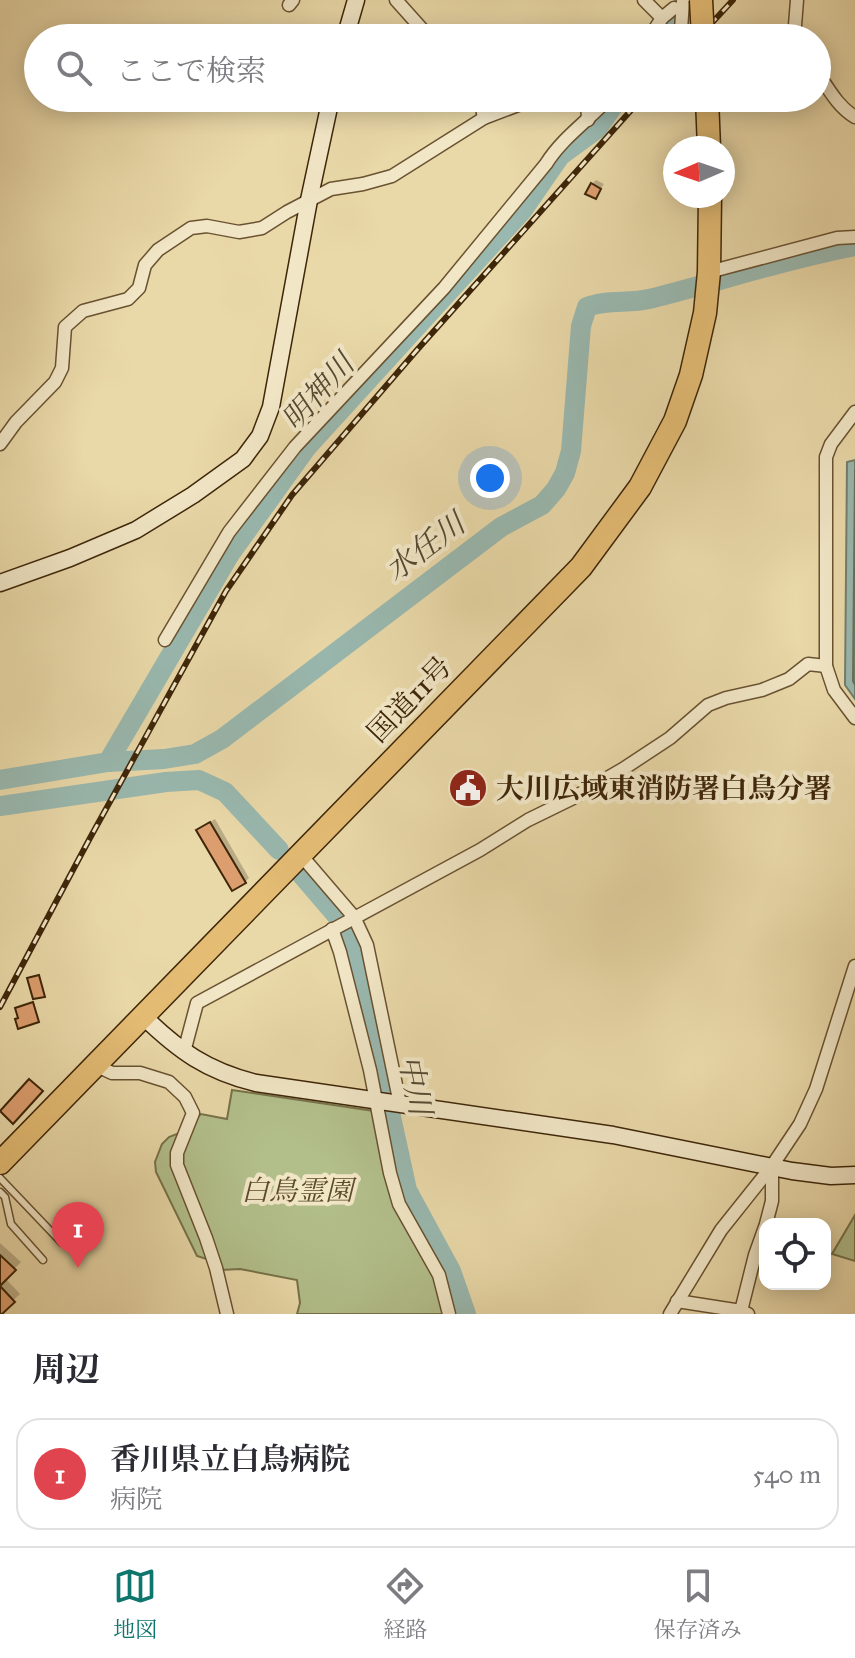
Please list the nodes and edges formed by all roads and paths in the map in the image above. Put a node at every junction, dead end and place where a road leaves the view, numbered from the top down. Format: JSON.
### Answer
{"nodes":[{"id":1,"x":356,"y":0,"type":"edge"},
{"id":2,"x":396,"y":0,"type":"edge"},
{"id":3,"x":644,"y":0,"type":"edge"},
{"id":4,"x":701,"y":0,"type":"edge"},
{"id":5,"x":797,"y":0,"type":"edge"},
{"id":6,"x":678,"y":4,"type":"edge"},
{"id":7,"x":662,"y":18,"type":"junction"},
{"id":8,"x":349,"y":24,"type":"edge"},
{"id":9,"x":417,"y":24,"type":"edge"},
{"id":10,"x":658,"y":24,"type":"edge"},
{"id":11,"x":682,"y":24,"type":"edge"},
{"id":12,"x":702,"y":24,"type":"edge"},
{"id":13,"x":795,"y":24,"type":"edge"},
{"id":14,"x":831,"y":93,"type":"edge"},
{"id":15,"x":328,"y":112,"type":"edge"},
{"id":16,"x":483,"y":112,"type":"edge"},
{"id":17,"x":500,"y":112,"type":"edge"},
{"id":18,"x":588,"y":112,"type":"edge"},
{"id":19,"x":596,"y":112,"type":"edge"},
{"id":20,"x":707,"y":112,"type":"edge"},
{"id":21,"x":855,"y":117,"type":"edge"},
{"id":22,"x":484,"y":118,"type":"junction"},
{"id":23,"x":588,"y":120,"type":"junction"},
{"id":24,"x":708,"y":136,"type":"edge"},
{"id":25,"x":309,"y":200,"type":"junction"},
{"id":26,"x":710,"y":208,"type":"edge"},
{"id":27,"x":855,"y":237,"type":"edge"},
{"id":28,"x":709,"y":272,"type":"junction"},
{"id":29,"x":855,"y":412,"type":"edge"},
{"id":30,"x":0,"y":444,"type":"edge"},
{"id":31,"x":0,"y":583,"type":"edge"},
{"id":32,"x":165,"y":640,"type":"dead end"},
{"id":33,"x":826,"y":666,"type":"junction"},
{"id":34,"x":855,"y":718,"type":"edge"},
{"id":35,"x":300,"y":854,"type":"junction"},
{"id":36,"x":352,"y":918,"type":"junction"},
{"id":37,"x":332,"y":929,"type":"junction"},
{"id":38,"x":855,"y":966,"type":"edge"},
{"id":39,"x":143,"y":1016,"type":"junction"},
{"id":40,"x":184,"y":1052,"type":"junction"},
{"id":41,"x":95,"y":1065,"type":"junction"},
{"id":42,"x":375,"y":1100,"type":"junction"},
{"id":43,"x":400,"y":1104,"type":"junction"},
{"id":44,"x":0,"y":1163,"type":"edge"},
{"id":45,"x":772,"y":1166,"type":"junction"},
{"id":46,"x":855,"y":1175,"type":"edge"},
{"id":47,"x":0,"y":1178,"type":"edge"},
{"id":48,"x":0,"y":1192,"type":"edge"},
{"id":49,"x":767,"y":1218,"type":"edge"},
{"id":50,"x":62,"y":1243,"type":"dead end"},
{"id":51,"x":759,"y":1243,"type":"edge"},
{"id":52,"x":43,"y":1260,"type":"dead end"},
{"id":53,"x":677,"y":1301,"type":"junction"},
{"id":54,"x":744,"y":1312,"type":"edge"},
{"id":55,"x":227,"y":1314,"type":"edge"},
{"id":56,"x":449,"y":1314,"type":"edge"},
{"id":57,"x":670,"y":1314,"type":"edge"}],
"edges":[{"from":1,"to":8,"type":"street"},
{"from":2,"to":9,"type":"street"},
{"from":3,"to":7,"type":"street"},
{"from":4,"to":12,"type":"highway","bridge":true},
{"from":5,"to":13,"type":"street"},
{"from":6,"to":7,"type":"street"},
{"from":6,"to":11,"type":"street"},
{"from":7,"to":10,"type":"street"},
{"from":14,"to":21,"type":"street"},
{"from":15,"to":25,"type":"street"},
{"from":16,"to":22,"type":"street"},
{"from":17,"to":22,"type":"street"},
{"from":18,"to":23,"type":"street"},
{"from":19,"to":23,"type":"street"},
{"from":20,"to":24,"type":"highway"},
{"from":22,"to":25,"type":"street"},
{"from":23,"to":32,"type":"street"},
{"from":25,"to":30,"type":"street"},
{"from":25,"to":31,"type":"street"},
{"from":26,"to":28,"type":"highway","name":"国道11号"},
{"from":27,"to":28,"type":"street"},
{"from":28,"to":35,"type":"highway","name":"国道11号"},
{"from":29,"to":33,"type":"street"},
{"from":33,"to":34,"type":"street"},
{"from":33,"to":36,"type":"street"},
{"from":35,"to":36,"type":"street"},
{"from":35,"to":39,"type":"highway","name":"国道11号"},
{"from":36,"to":37,"type":"street"},
{"from":36,"to":43,"type":"street"},
{"from":37,"to":40,"type":"street"},
{"from":37,"to":42,"type":"street"},
{"from":38,"to":45,"type":"street"},
{"from":39,"to":40,"type":"street"},
{"from":39,"to":41,"type":"highway","name":"国道11号"},
{"from":40,"to":42,"type":"street"},
{"from":41,"to":44,"type":"highway","name":"国道11号"},
{"from":41,"to":55,"type":"street"},
{"from":42,"to":43,"type":"street"},
{"from":42,"to":56,"type":"street"},
{"from":43,"to":45,"type":"street"},
{"from":45,"to":46,"type":"street"},
{"from":45,"to":49,"type":"street"},
{"from":45,"to":53,"type":"street"},
{"from":47,"to":50,"type":"lane"},
{"from":48,"to":52,"type":"lane"},
{"from":51,"to":54,"type":"street"},
{"from":53,"to":54,"type":"street"},
{"from":53,"to":57,"type":"street"}]}
